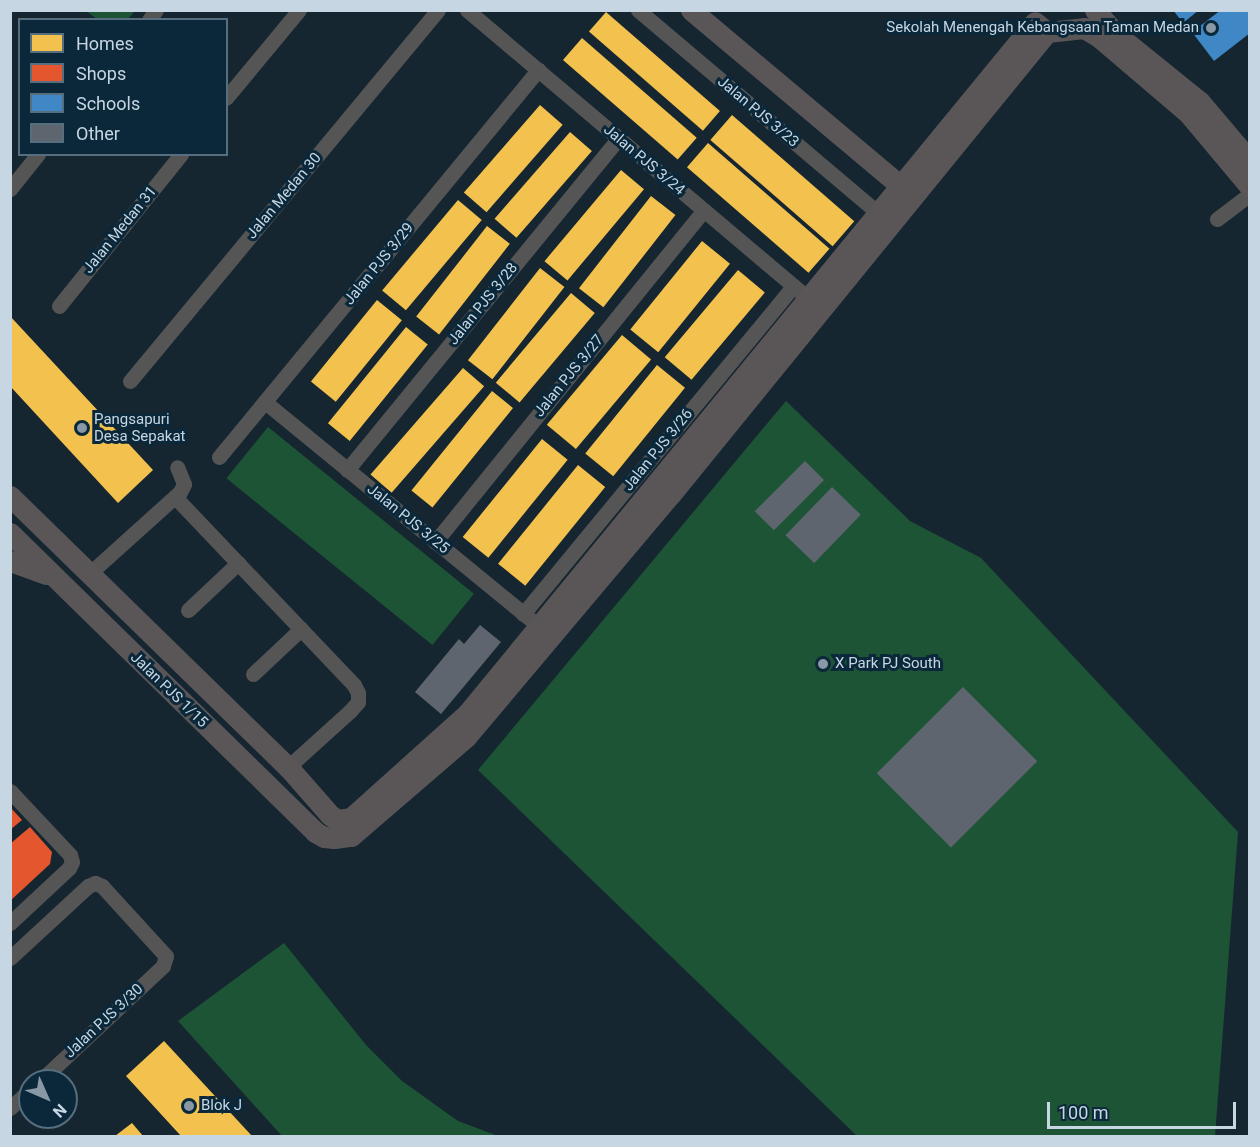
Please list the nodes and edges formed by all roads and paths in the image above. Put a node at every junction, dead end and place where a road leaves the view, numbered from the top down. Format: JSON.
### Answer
{"nodes":[{"id":1,"x":299,"y":10,"type":"edge"},
{"id":2,"x":438,"y":10,"type":"edge"},
{"id":3,"x":467,"y":10,"type":"edge"},
{"id":4,"x":638,"y":10,"type":"edge"},
{"id":5,"x":691,"y":10,"type":"edge"},
{"id":6,"x":1095,"y":10,"type":"edge"},
{"id":7,"x":1038,"y":21,"type":"edge"},
{"id":8,"x":538,"y":70,"type":"junction"},
{"id":9,"x":228,"y":96,"type":"edge"},
{"id":10,"x":619,"y":138,"type":"junction"},
{"id":11,"x":36,"y":156,"type":"edge"},
{"id":12,"x":179,"y":156,"type":"edge"},
{"id":13,"x":1250,"y":160,"type":"edge"},
{"id":14,"x":1250,"y":187,"type":"edge"},
{"id":15,"x":10,"y":189,"type":"edge"},
{"id":16,"x":907,"y":191,"type":"junction"},
{"id":17,"x":1250,"y":194,"type":"edge"},
{"id":18,"x":704,"y":210,"type":"junction"},
{"id":19,"x":878,"y":213,"type":"junction"},
{"id":20,"x":1217,"y":219,"type":"dead end"},
{"id":21,"x":808,"y":298,"type":"junction"},
{"id":22,"x":58,"y":306,"type":"dead end"},
{"id":23,"x":130,"y":381,"type":"dead end"},
{"id":24,"x":265,"y":402,"type":"junction"},
{"id":25,"x":219,"y":457,"type":"dead end"},
{"id":26,"x":177,"y":467,"type":"dead end"},
{"id":27,"x":347,"y":470,"type":"junction"},
{"id":28,"x":10,"y":496,"type":"edge"},
{"id":29,"x":175,"y":497,"type":"junction"},
{"id":30,"x":27,"y":514,"type":"junction"},
{"id":31,"x":10,"y":531,"type":"edge"},
{"id":32,"x":435,"y":542,"type":"junction"},
{"id":33,"x":10,"y":561,"type":"edge"},
{"id":34,"x":238,"y":563,"type":"junction"},
{"id":35,"x":90,"y":573,"type":"junction"},
{"id":36,"x":55,"y":578,"type":"junction"},
{"id":37,"x":188,"y":610,"type":"dead end"},
{"id":38,"x":537,"y":626,"type":"junction"},
{"id":39,"x":301,"y":629,"type":"junction"},
{"id":40,"x":253,"y":675,"type":"dead end"},
{"id":41,"x":288,"y":767,"type":"junction"},
{"id":42,"x":10,"y":791,"type":"edge"},
{"id":43,"x":370,"y":803,"type":"junction"},
{"id":44,"x":336,"y":829,"type":"junction"},
{"id":45,"x":10,"y":923,"type":"edge"},
{"id":46,"x":10,"y":958,"type":"edge"},
{"id":47,"x":52,"y":1069,"type":"edge"}],
"edges":[{"from":1,"to":9,"type":"street"},
{"from":2,"to":23,"type":"street","name":"Jalan Medan 30"},
{"from":3,"to":8,"type":"street","name":"Jalan PJS 3/24"},
{"from":4,"to":19,"type":"street","name":"Jalan PJS 3/23"},
{"from":5,"to":16,"type":"main road"},
{"from":6,"to":13,"type":"main road"},
{"from":7,"to":14,"type":"main road"},
{"from":7,"to":16,"type":"main road"},
{"from":8,"to":10,"type":"street","name":"Jalan PJS 3/24"},
{"from":8,"to":24,"type":"street","name":"Jalan PJS 3/29"},
{"from":10,"to":18,"type":"street","name":"Jalan PJS 3/24"},
{"from":10,"to":27,"type":"street","name":"Jalan PJS 3/28"},
{"from":11,"to":15,"type":"street"},
{"from":12,"to":22,"type":"street","name":"Jalan Medan 31"},
{"from":16,"to":19,"type":"main road"},
{"from":16,"to":21,"type":"main road"},
{"from":17,"to":20,"type":"street"},
{"from":18,"to":21,"type":"street","name":"Jalan PJS 3/24"},
{"from":18,"to":32,"type":"street","name":"Jalan PJS 3/27"},
{"from":19,"to":21,"type":"main road"},
{"from":21,"to":38,"type":"main road"},
{"from":24,"to":25,"type":"street","name":"Jalan PJS 3/29"},
{"from":24,"to":27,"type":"street","name":"Jalan PJS 3/25"},
{"from":26,"to":29,"type":"street"},
{"from":27,"to":32,"type":"street","name":"Jalan PJS 3/25"},
{"from":28,"to":30,"type":"main road","name":"Jalan PJS 1/15"},
{"from":29,"to":34,"type":"street"},
{"from":29,"to":35,"type":"street"},
{"from":30,"to":31,"type":"main road"},
{"from":30,"to":35,"type":"main road","name":"Jalan PJS 1/15"},
{"from":31,"to":36,"type":"main road","name":"Jalan PJS 1/15"},
{"from":32,"to":38,"type":"street","name":"Jalan PJS 3/25"},
{"from":33,"to":36,"type":"main road"},
{"from":34,"to":37,"type":"street"},
{"from":34,"to":39,"type":"street"},
{"from":35,"to":41,"type":"main road","name":"Jalan PJS 1/15"},
{"from":36,"to":44,"type":"main road","name":"Jalan PJS 1/15"},
{"from":38,"to":43,"type":"main road"},
{"from":38,"to":44,"type":"main road"},
{"from":39,"to":40,"type":"street"},
{"from":39,"to":41,"type":"street"},
{"from":41,"to":43,"type":"main road"},
{"from":41,"to":44,"type":"main road","name":"Jalan PJS 1/15"},
{"from":42,"to":45,"type":"street"},
{"from":43,"to":44,"type":"main road"},
{"from":46,"to":47,"type":"street","name":"Jalan PJS 3/30"}]}
